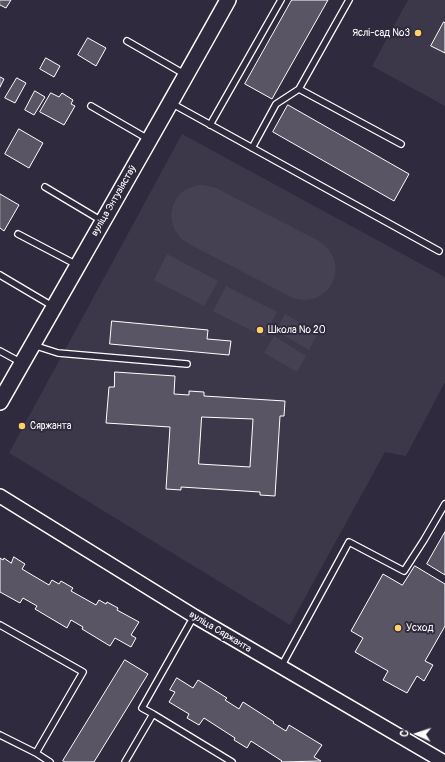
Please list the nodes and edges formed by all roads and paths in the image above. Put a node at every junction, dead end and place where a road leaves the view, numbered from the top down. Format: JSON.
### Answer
{"nodes":[{"id":1,"x":228,"y":0,"type":"edge"},
{"id":2,"x":281,"y":0,"type":"edge"},
{"id":3,"x":349,"y":0,"type":"edge"},
{"id":4,"x":127,"y":41,"type":"dead end"},
{"id":5,"x":186,"y":75,"type":"junction"},
{"id":6,"x":299,"y":89,"type":"junction"},
{"id":7,"x":171,"y":103,"type":"junction"},
{"id":8,"x":91,"y":106,"type":"dead end"},
{"id":9,"x":210,"y":125,"type":"junction"},
{"id":10,"x":150,"y":140,"type":"junction"},
{"id":11,"x":401,"y":144,"type":"dead end"},
{"id":12,"x":252,"y":148,"type":"junction"},
{"id":13,"x":45,"y":188,"type":"dead end"},
{"id":14,"x":102,"y":221,"type":"junction"},
{"id":15,"x":18,"y":234,"type":"dead end"},
{"id":16,"x":440,"y":251,"type":"dead end"},
{"id":17,"x":78,"y":266,"type":"junction"},
{"id":18,"x":0,"y":275,"type":"edge"},
{"id":19,"x":54,"y":307,"type":"junction"},
{"id":20,"x":32,"y":345,"type":"junction"},
{"id":21,"x":0,"y":351,"type":"edge"},
{"id":22,"x":22,"y":363,"type":"junction"},
{"id":23,"x":187,"y":364,"type":"dead end"},
{"id":24,"x":0,"y":402,"type":"edge"},
{"id":25,"x":0,"y":496,"type":"edge"},
{"id":26,"x":445,"y":504,"type":"edge"},
{"id":27,"x":194,"y":616,"type":"junction"},
{"id":28,"x":0,"y":625,"type":"edge"},
{"id":29,"x":281,"y":668,"type":"junction"},
{"id":30,"x":153,"y":714,"type":"junction"},
{"id":31,"x":0,"y":735,"type":"edge"},
{"id":32,"x":36,"y":753,"type":"junction"},
{"id":33,"x":50,"y":762,"type":"edge"},
{"id":34,"x":125,"y":762,"type":"edge"},
{"id":35,"x":232,"y":762,"type":"edge"},
{"id":36,"x":444,"y":762,"type":"edge"}],
"edges":[{"from":1,"to":5,"type":"main road","name":"вуліца Энтузіястаў"},
{"from":2,"to":9,"type":"lane"},
{"from":3,"to":6,"type":"lane"},
{"from":4,"to":5,"type":"lane"},
{"from":5,"to":7,"type":"main road","name":"вуліца Энтузіястаў"},
{"from":6,"to":11,"type":"lane"},
{"from":6,"to":12,"type":"lane"},
{"from":7,"to":9,"type":"lane"},
{"from":7,"to":10,"type":"main road","name":"вуліца Энтузіястаў"},
{"from":8,"to":10,"type":"lane"},
{"from":9,"to":12,"type":"lane"},
{"from":10,"to":14,"type":"main road","name":"вуліца Энтузіястаў"},
{"from":12,"to":16,"type":"lane"},
{"from":13,"to":14,"type":"lane"},
{"from":14,"to":17,"type":"main road","name":"вуліца Энтузіястаў"},
{"from":15,"to":17,"type":"lane"},
{"from":17,"to":19,"type":"main road","name":"вуліца Энтузіястаў"},
{"from":18,"to":19,"type":"lane"},
{"from":19,"to":20,"type":"main road","name":"вуліца Энтузіястаў"},
{"from":20,"to":22,"type":"main road","name":"вуліца Энтузіястаў"},
{"from":20,"to":23,"type":"lane"},
{"from":21,"to":22,"type":"lane"},
{"from":22,"to":24,"type":"main road","name":"вуліца Энтузіястаў"},
{"from":25,"to":27,"type":"street","name":"вуліца Сяржанта"},
{"from":26,"to":29,"type":"lane"},
{"from":27,"to":29,"type":"street","name":"вуліца Сяржанта"},
{"from":27,"to":30,"type":"lane"},
{"from":28,"to":32,"type":"lane"},
{"from":29,"to":36,"type":"street","name":"вуліца Сяржанта"},
{"from":30,"to":34,"type":"lane"},
{"from":30,"to":35,"type":"lane"},
{"from":31,"to":32,"type":"lane"},
{"from":32,"to":33,"type":"lane"}]}
